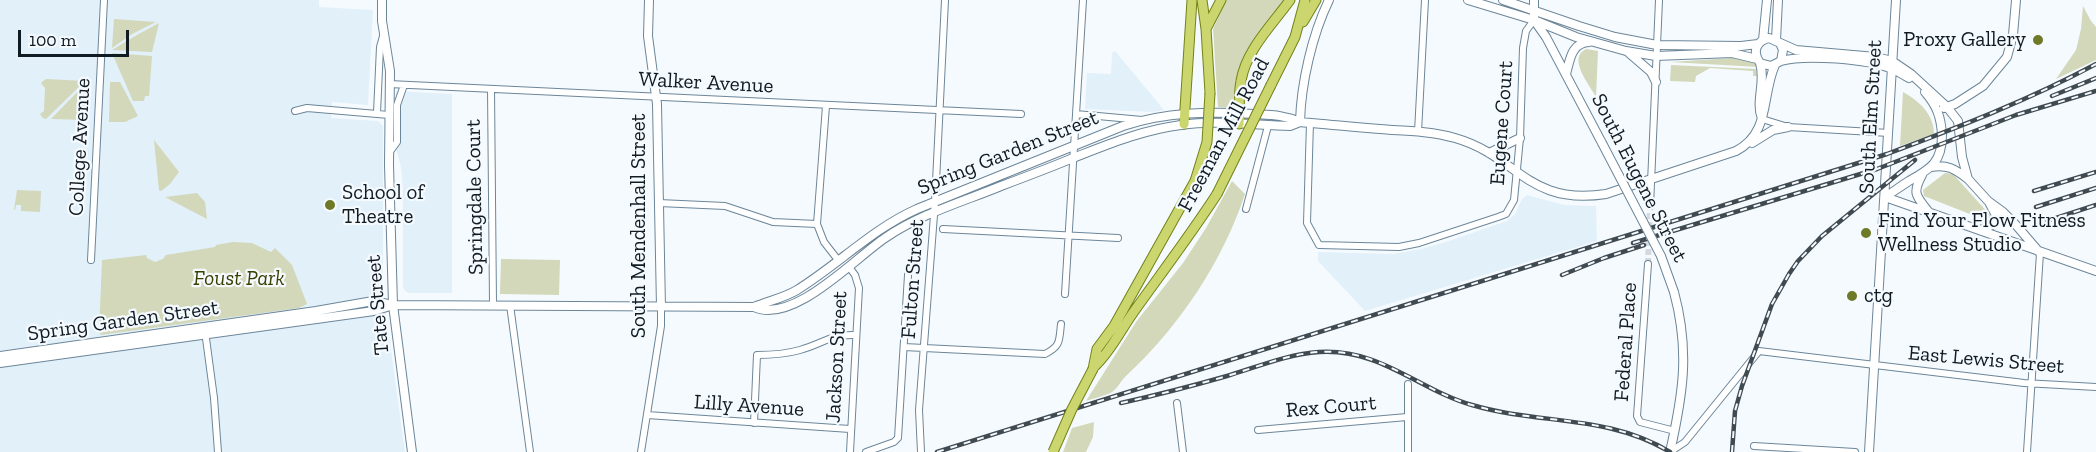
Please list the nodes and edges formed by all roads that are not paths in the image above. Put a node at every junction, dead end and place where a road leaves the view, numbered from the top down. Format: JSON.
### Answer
{"nodes":[{"id":1,"x":104,"y":0,"type":"edge"},
{"id":2,"x":382,"y":0,"type":"edge"},
{"id":3,"x":649,"y":0,"type":"edge"},
{"id":4,"x":945,"y":0,"type":"edge"},
{"id":5,"x":1083,"y":0,"type":"edge"},
{"id":6,"x":1192,"y":0,"type":"edge"},
{"id":7,"x":1202,"y":0,"type":"edge"},
{"id":8,"x":1221,"y":0,"type":"edge"},
{"id":9,"x":1290,"y":0,"type":"edge"},
{"id":10,"x":1305,"y":0,"type":"edge"},
{"id":11,"x":1316,"y":0,"type":"edge"},
{"id":12,"x":1329,"y":0,"type":"edge"},
{"id":13,"x":1425,"y":0,"type":"edge"},
{"id":14,"x":1468,"y":0,"type":"edge"},
{"id":15,"x":1503,"y":0,"type":"edge"},
{"id":16,"x":1659,"y":0,"type":"edge"},
{"id":17,"x":1767,"y":0,"type":"edge"},
{"id":18,"x":1778,"y":0,"type":"edge"},
{"id":19,"x":1896,"y":0,"type":"edge"},
{"id":20,"x":2016,"y":0,"type":"edge"},
{"id":21,"x":1533,"y":5,"type":"edge"},
{"id":22,"x":1534,"y":20,"type":"junction"},
{"id":23,"x":1206,"y":29,"type":"junction"},
{"id":24,"x":1298,"y":29,"type":"junction"},
{"id":25,"x":384,"y":33,"type":"junction"},
{"id":26,"x":1593,"y":42,"type":"junction"},
{"id":27,"x":1760,"y":42,"type":"junction"},
{"id":28,"x":1778,"y":42,"type":"junction"},
{"id":29,"x":1657,"y":45,"type":"junction"},
{"id":30,"x":1626,"y":51,"type":"junction"},
{"id":31,"x":1656,"y":56,"type":"junction"},
{"id":32,"x":1759,"y":61,"type":"junction"},
{"id":33,"x":1778,"y":63,"type":"junction"},
{"id":34,"x":1892,"y":65,"type":"junction"},
{"id":35,"x":1566,"y":74,"type":"junction"},
{"id":36,"x":1656,"y":82,"type":"junction"},
{"id":37,"x":389,"y":84,"type":"junction"},
{"id":38,"x":404,"y":85,"type":"junction"},
{"id":39,"x":491,"y":89,"type":"junction"},
{"id":40,"x":656,"y":97,"type":"junction"},
{"id":41,"x":826,"y":106,"type":"junction"},
{"id":42,"x":1942,"y":108,"type":"junction"},
{"id":43,"x":940,"y":110,"type":"junction"},
{"id":44,"x":295,"y":111,"type":"dead end"},
{"id":45,"x":377,"y":113,"type":"junction"},
{"id":46,"x":1184,"y":113,"type":"junction"},
{"id":47,"x":1240,"y":113,"type":"junction"},
{"id":48,"x":1021,"y":114,"type":"dead end"},
{"id":49,"x":1076,"y":114,"type":"junction"},
{"id":50,"x":389,"y":115,"type":"junction"},
{"id":51,"x":1762,"y":119,"type":"junction"},
{"id":52,"x":1143,"y":120,"type":"junction"},
{"id":53,"x":1300,"y":122,"type":"junction"},
{"id":54,"x":1310,"y":123,"type":"junction"},
{"id":55,"x":1184,"y":124,"type":"junction"},
{"id":56,"x":1239,"y":124,"type":"junction"},
{"id":57,"x":1268,"y":126,"type":"junction"},
{"id":58,"x":1788,"y":127,"type":"junction"},
{"id":59,"x":1418,"y":132,"type":"junction"},
{"id":60,"x":1889,"y":133,"type":"junction"},
{"id":61,"x":1520,"y":138,"type":"junction"},
{"id":62,"x":1074,"y":145,"type":"junction"},
{"id":63,"x":1746,"y":145,"type":"junction"},
{"id":64,"x":1489,"y":153,"type":"junction"},
{"id":65,"x":389,"y":154,"type":"junction"},
{"id":66,"x":1073,"y":158,"type":"junction"},
{"id":67,"x":1931,"y":167,"type":"junction"},
{"id":68,"x":1516,"y":173,"type":"junction"},
{"id":69,"x":1922,"y":175,"type":"junction"},
{"id":70,"x":1968,"y":178,"type":"junction"},
{"id":71,"x":1652,"y":179,"type":"junction"},
{"id":72,"x":1885,"y":197,"type":"junction"},
{"id":73,"x":1988,"y":201,"type":"junction"},
{"id":74,"x":935,"y":202,"type":"junction"},
{"id":75,"x":659,"y":203,"type":"junction"},
{"id":76,"x":1650,"y":206,"type":"tunnel mouth"},
{"id":77,"x":1246,"y":209,"type":"dead end"},
{"id":78,"x":1928,"y":212,"type":"junction"},
{"id":79,"x":934,"y":213,"type":"junction"},
{"id":80,"x":817,"y":224,"type":"junction"},
{"id":81,"x":943,"y":229,"type":"dead end"},
{"id":82,"x":1980,"y":230,"type":"junction"},
{"id":83,"x":1068,"y":235,"type":"junction"},
{"id":84,"x":1118,"y":238,"type":"dead end"},
{"id":85,"x":2040,"y":253,"type":"junction"},
{"id":86,"x":91,"y":260,"type":"dead end"},
{"id":87,"x":838,"y":260,"type":"junction"},
{"id":88,"x":1648,"y":264,"type":"tunnel mouth"},
{"id":89,"x":849,"y":267,"type":"junction"},
{"id":90,"x":2096,"y":271,"type":"edge"},
{"id":91,"x":908,"y":275,"type":"dead end"},
{"id":92,"x":1065,"y":294,"type":"dead end"},
{"id":93,"x":493,"y":304,"type":"junction"},
{"id":94,"x":393,"y":305,"type":"junction"},
{"id":95,"x":510,"y":305,"type":"junction"},
{"id":96,"x":661,"y":307,"type":"junction"},
{"id":97,"x":754,"y":307,"type":"junction"},
{"id":98,"x":1061,"y":324,"type":"dead end"},
{"id":99,"x":205,"y":331,"type":"junction"},
{"id":100,"x":855,"y":335,"type":"junction"},
{"id":101,"x":904,"y":347,"type":"junction"},
{"id":102,"x":925,"y":348,"type":"junction"},
{"id":103,"x":0,"y":356,"type":"edge"},
{"id":104,"x":0,"y":363,"type":"edge"},
{"id":105,"x":1874,"y":366,"type":"junction"},
{"id":106,"x":1094,"y":368,"type":"junction"},
{"id":107,"x":2031,"y":383,"type":"junction"},
{"id":108,"x":1408,"y":384,"type":"dead end"},
{"id":109,"x":2096,"y":387,"type":"edge"},
{"id":110,"x":1178,"y":403,"type":"dead end"},
{"id":111,"x":646,"y":416,"type":"junction"},
{"id":112,"x":1407,"y":417,"type":"junction"},
{"id":113,"x":754,"y":423,"type":"junction"},
{"id":114,"x":850,"y":429,"type":"junction"},
{"id":115,"x":1258,"y":430,"type":"dead end"},
{"id":116,"x":1675,"y":431,"type":"junction"},
{"id":117,"x":1754,"y":446,"type":"dead end"},
{"id":118,"x":219,"y":452,"type":"edge"},
{"id":119,"x":412,"y":452,"type":"edge"},
{"id":120,"x":530,"y":452,"type":"edge"},
{"id":121,"x":641,"y":452,"type":"edge"},
{"id":122,"x":850,"y":452,"type":"edge"},
{"id":123,"x":866,"y":452,"type":"edge"},
{"id":124,"x":921,"y":452,"type":"edge"},
{"id":125,"x":1053,"y":452,"type":"edge"},
{"id":126,"x":1183,"y":452,"type":"edge"},
{"id":127,"x":1408,"y":452,"type":"edge"},
{"id":128,"x":1670,"y":452,"type":"edge"},
{"id":129,"x":1855,"y":452,"type":"edge"},
{"id":130,"x":1869,"y":452,"type":"edge"},
{"id":131,"x":2027,"y":452,"type":"edge"}],
"edges":[{"from":1,"to":86,"type":"street","name":"College Avenue"},
{"from":2,"to":25,"type":"main road","name":"Tate Street"},
{"from":3,"to":40,"type":"main road","name":"South Mendenhall Street"},
{"from":4,"to":43,"type":"street","name":"Fulton Street"},
{"from":5,"to":49,"type":"street"},
{"from":6,"to":46,"type":"main road"},
{"from":7,"to":23,"type":"main road","name":"Freeman Mill Road"},
{"from":8,"to":23,"type":"main road"},
{"from":9,"to":47,"type":"main road"},
{"from":10,"to":24,"type":"main road","name":"Freeman Mill Road"},
{"from":11,"to":24,"type":"main road"},
{"from":12,"to":53,"type":"main road"},
{"from":13,"to":59,"type":"street"},
{"from":14,"to":22,"type":"main road"},
{"from":15,"to":21,"type":"main road"},
{"from":16,"to":29,"type":"street"},
{"from":17,"to":27,"type":"main road"},
{"from":18,"to":28,"type":"main road"},
{"from":19,"to":34,"type":"main road","name":"South Elm Street"},
{"from":20,"to":42,"type":"main road"},
{"from":21,"to":22,"type":"main road","name":"South Eugene Street"},
{"from":21,"to":29,"type":"main road"},
{"from":22,"to":26,"type":"main road"},
{"from":22,"to":35,"type":"main road","name":"South Eugene Street"},
{"from":22,"to":61,"type":"street","name":"Eugene Court"},
{"from":23,"to":106,"type":"main road","name":"Freeman Mill Road","bridge":true},
{"from":24,"to":106,"type":"main road","name":"Freeman Mill Road","bridge":true},
{"from":25,"to":37,"type":"main road","name":"Tate Street"},
{"from":25,"to":45,"type":"street","name":"Tate Street"},
{"from":26,"to":30,"type":"main road"},
{"from":26,"to":35,"type":"main road"},
{"from":27,"to":28,"type":"main road"},
{"from":27,"to":29,"type":"main road"},
{"from":27,"to":32,"type":"main road"},
{"from":28,"to":33,"type":"main road"},
{"from":28,"to":34,"type":"main road"},
{"from":29,"to":31,"type":"street"},
{"from":30,"to":31,"type":"main road"},
{"from":30,"to":36,"type":"main road"},
{"from":31,"to":32,"type":"main road"},
{"from":31,"to":36,"type":"street"},
{"from":32,"to":33,"type":"main road"},
{"from":32,"to":51,"type":"main road"},
{"from":33,"to":34,"type":"main road"},
{"from":33,"to":51,"type":"main road"},
{"from":34,"to":42,"type":"main road"},
{"from":34,"to":60,"type":"main road","name":"South Elm Street"},
{"from":35,"to":116,"type":"main road","name":"South Eugene Street","bridge":true},
{"from":36,"to":71,"type":"street"},
{"from":37,"to":38,"type":"street","name":"Walker Avenue"},
{"from":37,"to":50,"type":"main road","name":"Tate Street"},
{"from":38,"to":39,"type":"street","name":"Walker Avenue"},
{"from":38,"to":65,"type":"street","name":"Tate Street"},
{"from":39,"to":40,"type":"street","name":"Walker Avenue"},
{"from":39,"to":93,"type":"street","name":"Springdale Court"},
{"from":40,"to":41,"type":"street","name":"Walker Avenue"},
{"from":40,"to":75,"type":"main road","name":"South Mendenhall Street"},
{"from":41,"to":43,"type":"street","name":"Walker Avenue"},
{"from":41,"to":80,"type":"street"},
{"from":42,"to":67,"type":"main road"},
{"from":42,"to":70,"type":"main road"},
{"from":43,"to":48,"type":"street","name":"Walker Avenue"},
{"from":43,"to":74,"type":"street","name":"Fulton Street"},
{"from":44,"to":45,"type":"street"},
{"from":45,"to":50,"type":"street"},
{"from":46,"to":47,"type":"main road","name":"Spring Garden Street"},
{"from":46,"to":52,"type":"main road","name":"Spring Garden Street"},
{"from":46,"to":55,"type":"main road"},
{"from":47,"to":53,"type":"main road","name":"Spring Garden Street"},
{"from":47,"to":56,"type":"main road"},
{"from":49,"to":52,"type":"street"},
{"from":49,"to":62,"type":"street"},
{"from":50,"to":65,"type":"main road","name":"Tate Street"},
{"from":51,"to":58,"type":"street"},
{"from":51,"to":63,"type":"main road"},
{"from":52,"to":62,"type":"main road","name":"Spring Garden Street"},
{"from":53,"to":54,"type":"main road","name":"Spring Garden Street"},
{"from":53,"to":57,"type":"main road","name":"Spring Garden Street"},
{"from":54,"to":59,"type":"main road","name":"Spring Garden Street"},
{"from":54,"to":68,"type":"street","name":"Eugene Court"},
{"from":55,"to":56,"type":"main road","name":"Spring Garden Street"},
{"from":55,"to":66,"type":"main road","name":"Spring Garden Street"},
{"from":56,"to":57,"type":"main road","name":"Spring Garden Street"},
{"from":57,"to":77,"type":"street"},
{"from":58,"to":60,"type":"street"},
{"from":58,"to":63,"type":"main road","name":"Spring Garden Street"},
{"from":59,"to":64,"type":"main road","name":"Spring Garden Street"},
{"from":60,"to":72,"type":"main road","name":"South Elm Street"},
{"from":61,"to":64,"type":"main road"},
{"from":61,"to":68,"type":"street","name":"Eugene Court"},
{"from":62,"to":66,"type":"street"},
{"from":62,"to":74,"type":"main road","name":"Spring Garden Street"},
{"from":63,"to":71,"type":"main road","name":"Spring Garden Street"},
{"from":64,"to":68,"type":"main road","name":"Spring Garden Street"},
{"from":65,"to":94,"type":"main road","name":"Tate Street"},
{"from":66,"to":79,"type":"main road","name":"Spring Garden Street"},
{"from":66,"to":83,"type":"street"},
{"from":67,"to":69,"type":"main road"},
{"from":67,"to":70,"type":"main road"},
{"from":68,"to":71,"type":"main road","name":"Spring Garden Street"},
{"from":69,"to":72,"type":"main road"},
{"from":69,"to":78,"type":"main road"},
{"from":70,"to":73,"type":"main road"},
{"from":71,"to":76,"type":"street"},
{"from":72,"to":78,"type":"main road"},
{"from":72,"to":105,"type":"main road","name":"South Elm Street"},
{"from":73,"to":82,"type":"main road"},
{"from":73,"to":85,"type":"main road"},
{"from":74,"to":79,"type":"street","name":"Fulton Street"},
{"from":74,"to":87,"type":"main road","name":"Spring Garden Street"},
{"from":75,"to":80,"type":"street"},
{"from":75,"to":96,"type":"main road","name":"South Mendenhall Street"},
{"from":78,"to":82,"type":"main road"},
{"from":79,"to":89,"type":"main road","name":"Spring Garden Street"},
{"from":79,"to":102,"type":"street","name":"Fulton Street"},
{"from":80,"to":87,"type":"street"},
{"from":81,"to":83,"type":"street"},
{"from":82,"to":85,"type":"main road"},
{"from":83,"to":84,"type":"street"},
{"from":83,"to":92,"type":"street"},
{"from":85,"to":90,"type":"main road"},
{"from":85,"to":107,"type":"street"},
{"from":87,"to":97,"type":"main road","name":"Spring Garden Street"},
{"from":88,"to":116,"type":"street","name":"Federal Place"},
{"from":89,"to":97,"type":"main road","name":"Spring Garden Street"},
{"from":89,"to":100,"type":"street","name":"Jackson Street"},
{"from":91,"to":101,"type":"street"},
{"from":93,"to":94,"type":"main road","name":"Spring Garden Street"},
{"from":93,"to":95,"type":"main road","name":"Spring Garden Street"},
{"from":94,"to":99,"type":"main road","name":"Spring Garden Street"},
{"from":94,"to":119,"type":"main road","name":"Tate Street"},
{"from":95,"to":96,"type":"main road","name":"Spring Garden Street"},
{"from":95,"to":120,"type":"street"},
{"from":96,"to":97,"type":"main road","name":"Spring Garden Street"},
{"from":96,"to":111,"type":"street","name":"South Mendenhall Street"},
{"from":98,"to":102,"type":"street"},
{"from":99,"to":103,"type":"main road","name":"Spring Garden Street"},
{"from":99,"to":104,"type":"main road","name":"Spring Garden Street"},
{"from":99,"to":118,"type":"street"},
{"from":100,"to":113,"type":"street"},
{"from":100,"to":114,"type":"street","name":"Jackson Street"},
{"from":101,"to":102,"type":"street"},
{"from":101,"to":123,"type":"street"},
{"from":102,"to":124,"type":"street","name":"Fulton Street"},
{"from":105,"to":107,"type":"street","name":"East Lewis Street"},
{"from":105,"to":128,"type":"street","name":"East Lewis Street"},
{"from":105,"to":130,"type":"main road","name":"South Elm Street"},
{"from":106,"to":125,"type":"main road","name":"Freeman Mill Road","bridge":true},
{"from":107,"to":109,"type":"street","name":"East Lewis Street"},
{"from":107,"to":131,"type":"street"},
{"from":108,"to":112,"type":"street"},
{"from":110,"to":126,"type":"street"},
{"from":111,"to":113,"type":"street","name":"Lilly Avenue"},
{"from":111,"to":121,"type":"street","name":"South Mendenhall Street"},
{"from":112,"to":115,"type":"street","name":"Rex Court"},
{"from":112,"to":127,"type":"street"},
{"from":113,"to":114,"type":"street","name":"Lilly Avenue"},
{"from":114,"to":122,"type":"street","name":"Jackson Street"},
{"from":116,"to":128,"type":"main road","name":"South Eugene Street"},
{"from":117,"to":129,"type":"street"}]}
